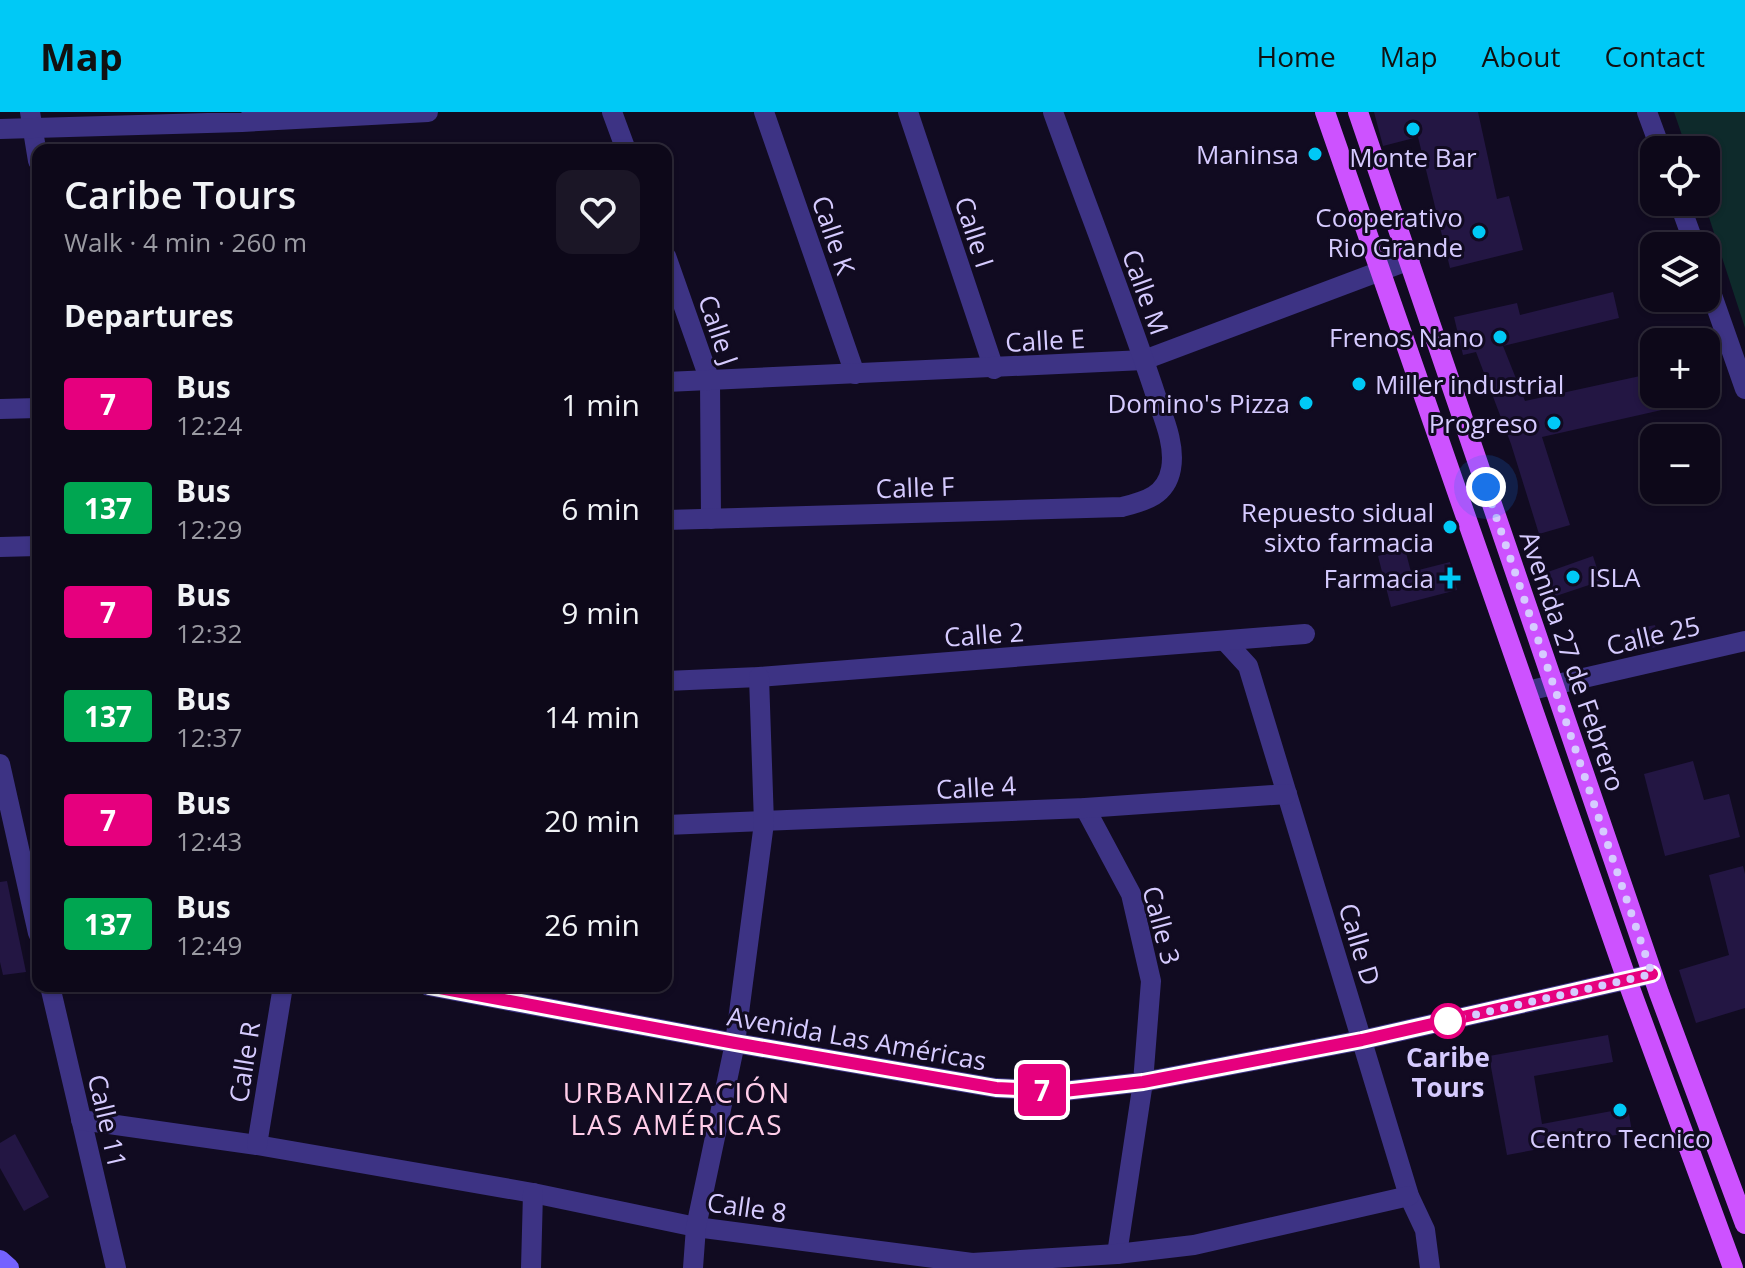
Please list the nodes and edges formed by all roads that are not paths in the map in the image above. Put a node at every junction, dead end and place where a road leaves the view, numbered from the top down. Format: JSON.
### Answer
{"nodes":[{"id":1,"x":428,"y":112,"type":"edge"},
{"id":2,"x":612,"y":112,"type":"edge"},
{"id":3,"x":764,"y":112,"type":"edge"},
{"id":4,"x":908,"y":112,"type":"edge"},
{"id":5,"x":1053,"y":112,"type":"edge"},
{"id":6,"x":1325,"y":112,"type":"edge"},
{"id":7,"x":1358,"y":112,"type":"edge"},
{"id":8,"x":1647,"y":112,"type":"edge"},
{"id":9,"x":242,"y":117,"type":"edge"},
{"id":10,"x":31,"y":119,"type":"edge"},
{"id":11,"x":0,"y":129,"type":"edge"},
{"id":12,"x":1656,"y":136,"type":"edge"},
{"id":13,"x":35,"y":144,"type":"edge"},
{"id":14,"x":624,"y":144,"type":"edge"},
{"id":15,"x":1410,"y":260,"type":"junction"},
{"id":16,"x":1381,"y":270,"type":"junction"},
{"id":17,"x":672,"y":273,"type":"edge"},
{"id":18,"x":1718,"y":312,"type":"edge"},
{"id":19,"x":1144,"y":360,"type":"junction"},
{"id":20,"x":994,"y":369,"type":"junction"},
{"id":21,"x":855,"y":374,"type":"junction"},
{"id":22,"x":710,"y":381,"type":"junction"},
{"id":23,"x":672,"y":382,"type":"edge"},
{"id":24,"x":1745,"y":389,"type":"edge"},
{"id":25,"x":32,"y":408,"type":"edge"},
{"id":26,"x":0,"y":409,"type":"edge"},
{"id":27,"x":1162,"y":491,"type":"joint"},
{"id":28,"x":711,"y":519,"type":"junction"},
{"id":29,"x":672,"y":520,"type":"edge"},
{"id":30,"x":32,"y":546,"type":"edge"},
{"id":31,"x":0,"y":547,"type":"edge"},
{"id":32,"x":1305,"y":634,"type":"dead end"},
{"id":33,"x":1745,"y":641,"type":"edge"},
{"id":34,"x":1226,"y":642,"type":"junction"},
{"id":35,"x":759,"y":677,"type":"junction"},
{"id":36,"x":672,"y":681,"type":"edge"},
{"id":37,"x":1555,"y":684,"type":"junction"},
{"id":38,"x":1527,"y":691,"type":"junction"},
{"id":39,"x":0,"y":764,"type":"edge"},
{"id":40,"x":1287,"y":794,"type":"junction"},
{"id":41,"x":1085,"y":808,"type":"junction"},
{"id":42,"x":764,"y":823,"type":"junction"},
{"id":43,"x":672,"y":825,"type":"edge"},
{"id":44,"x":32,"y":901,"type":"edge"},
{"id":45,"x":1652,"y":974,"type":"junction"},
{"id":46,"x":1627,"y":980,"type":"junction"},
{"id":47,"x":51,"y":992,"type":"edge"},
{"id":48,"x":282,"y":992,"type":"edge"},
{"id":49,"x":461,"y":992,"type":"edge"},
{"id":50,"x":1362,"y":1040,"type":"junction"},
{"id":51,"x":735,"y":1043,"type":"junction"},
{"id":52,"x":1143,"y":1082,"type":"junction"},
{"id":53,"x":81,"y":1120,"type":"junction"},
{"id":54,"x":257,"y":1145,"type":"junction"},
{"id":55,"x":533,"y":1193,"type":"junction"},
{"id":56,"x":1409,"y":1196,"type":"junction"},
{"id":57,"x":1745,"y":1224,"type":"edge"},
{"id":58,"x":696,"y":1227,"type":"junction"},
{"id":59,"x":1117,"y":1254,"type":"junction"},
{"id":60,"x":0,"y":1260,"type":"edge"},
{"id":61,"x":972,"y":1266,"type":"edge"},
{"id":62,"x":9,"y":1268,"type":"edge"},
{"id":63,"x":116,"y":1268,"type":"edge"},
{"id":64,"x":531,"y":1268,"type":"edge"},
{"id":65,"x":693,"y":1268,"type":"edge"},
{"id":66,"x":1430,"y":1268,"type":"edge"},
{"id":67,"x":1733,"y":1268,"type":"edge"}],
"edges":[{"from":1,"to":9,"type":"street"},
{"from":2,"to":14,"type":"street"},
{"from":3,"to":21,"type":"street","name":"Calle K"},
{"from":4,"to":20,"type":"street","name":"Calle I"},
{"from":5,"to":19,"type":"street","name":"Calle M"},
{"from":6,"to":16,"type":"main road","name":"Avenida 27 de Febrero"},
{"from":7,"to":15,"type":"main road","name":"Avenida 27 de Febrero"},
{"from":8,"to":12,"type":"street"},
{"from":9,"to":10,"type":"street"},
{"from":10,"to":11,"type":"street"},
{"from":10,"to":13,"type":"street"},
{"from":15,"to":16,"type":"street","name":"Calle E"},
{"from":15,"to":37,"type":"main road","name":"Avenida 27 de Febrero"},
{"from":16,"to":19,"type":"street","name":"Calle E"},
{"from":16,"to":38,"type":"main road","name":"Avenida 27 de Febrero"},
{"from":17,"to":22,"type":"street","name":"Calle J"},
{"from":18,"to":24,"type":"street"},
{"from":19,"to":20,"type":"street","name":"Calle E"},
{"from":19,"to":27,"type":"street","name":"Calle M"},
{"from":20,"to":21,"type":"street","name":"Calle E"},
{"from":21,"to":22,"type":"street","name":"Calle E"},
{"from":22,"to":23,"type":"street","name":"Calle E"},
{"from":22,"to":28,"type":"street","name":"Calle J"},
{"from":25,"to":26,"type":"street"},
{"from":27,"to":28,"type":"street","name":"Calle F"},
{"from":28,"to":29,"type":"street","name":"Calle F"},
{"from":30,"to":31,"type":"street"},
{"from":32,"to":34,"type":"street","name":"Calle 2"},
{"from":33,"to":37,"type":"street","name":"Calle 25"},
{"from":34,"to":35,"type":"street","name":"Calle 2"},
{"from":34,"to":40,"type":"street","name":"Calle D"},
{"from":35,"to":36,"type":"street","name":"Calle 2"},
{"from":35,"to":42,"type":"street"},
{"from":37,"to":38,"type":"street","name":"Calle 25"},
{"from":37,"to":45,"type":"main road","name":"Avenida 27 de Febrero"},
{"from":38,"to":46,"type":"main road","name":"Avenida 27 de Febrero"},
{"from":39,"to":44,"type":"street"},
{"from":40,"to":41,"type":"street","name":"Calle 4"},
{"from":40,"to":50,"type":"street","name":"Calle D"},
{"from":41,"to":42,"type":"street","name":"Calle 4"},
{"from":41,"to":52,"type":"street","name":"Calle 3"},
{"from":42,"to":43,"type":"street","name":"Calle 4"},
{"from":42,"to":51,"type":"street"},
{"from":45,"to":46,"type":"street","name":"Avenida Las Américas"},
{"from":45,"to":57,"type":"main road","name":"Avenida 27 de Febrero"},
{"from":46,"to":50,"type":"street","name":"Avenida Las Américas"},
{"from":46,"to":67,"type":"main road","name":"Avenida 27 de Febrero"},
{"from":47,"to":53,"type":"street","name":"Calle 11"},
{"from":48,"to":54,"type":"street","name":"Calle R"},
{"from":49,"to":51,"type":"street","name":"Avenida Las Américas"},
{"from":50,"to":52,"type":"street","name":"Avenida Las Américas"},
{"from":50,"to":56,"type":"street","name":"Calle D"},
{"from":51,"to":52,"type":"street","name":"Avenida Las Américas"},
{"from":51,"to":58,"type":"street"},
{"from":52,"to":59,"type":"street","name":"Calle 3"},
{"from":53,"to":54,"type":"street","name":"Calle 8"},
{"from":53,"to":63,"type":"street","name":"Calle 11"},
{"from":54,"to":55,"type":"street","name":"Calle 8"},
{"from":55,"to":58,"type":"street","name":"Calle 8"},
{"from":55,"to":64,"type":"street"},
{"from":56,"to":59,"type":"street","name":"Calle 8"},
{"from":56,"to":66,"type":"street","name":"Calle D"},
{"from":58,"to":61,"type":"street","name":"Calle 8"},
{"from":58,"to":65,"type":"street"},
{"from":59,"to":61,"type":"street","name":"Calle 8"},
{"from":60,"to":62,"type":"main road"}]}
